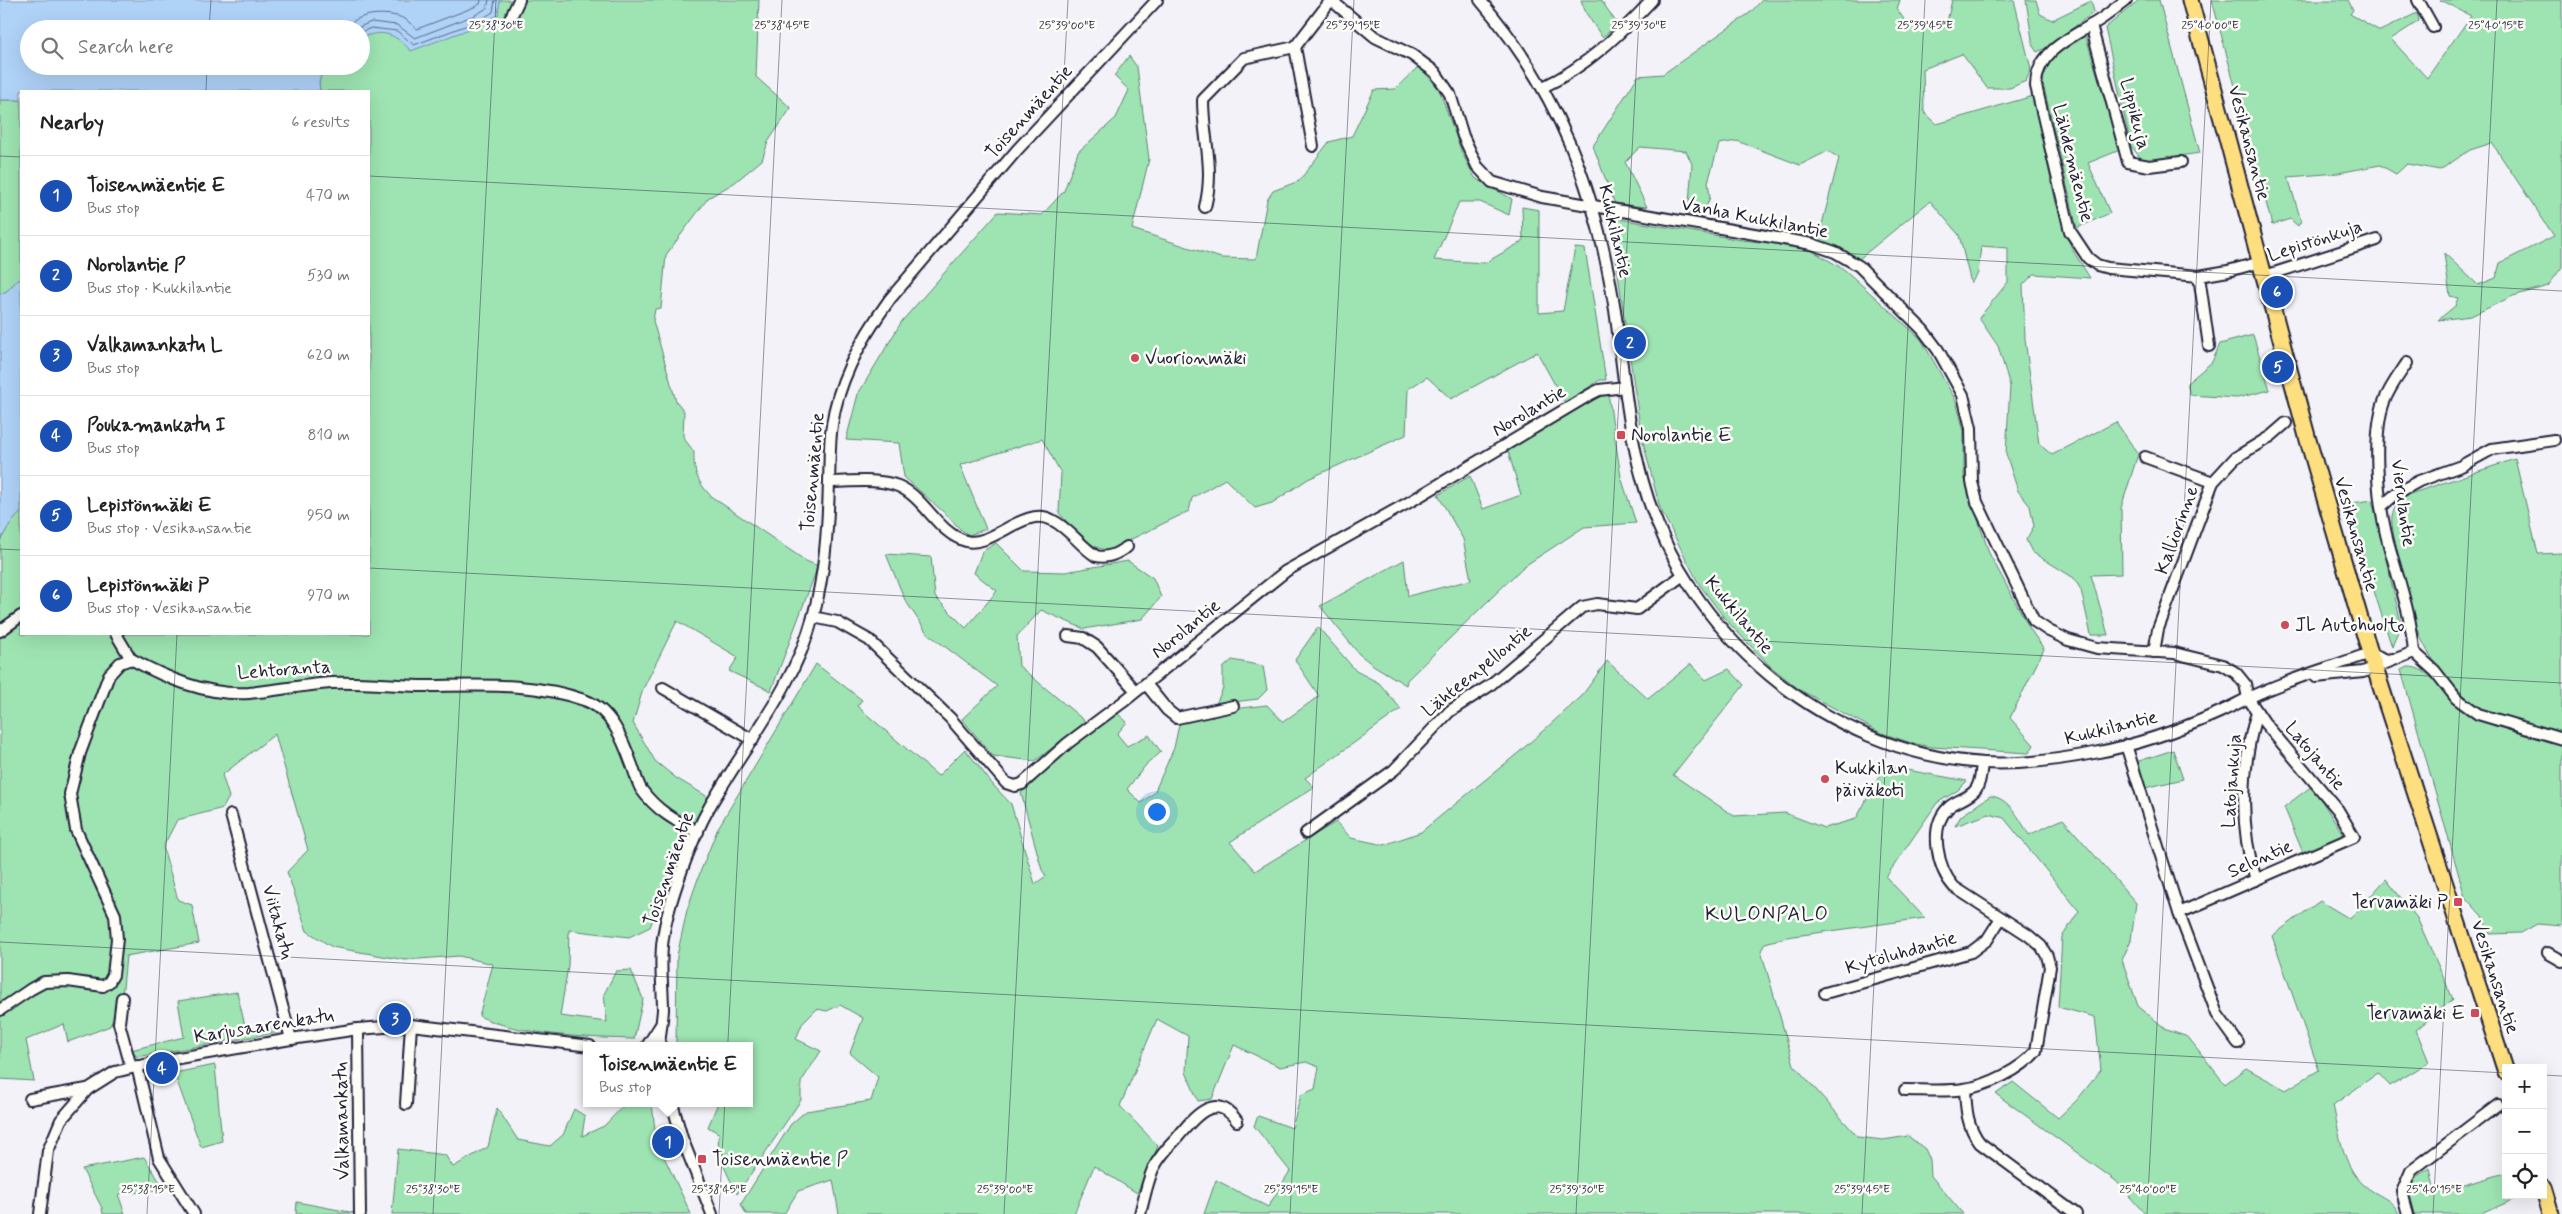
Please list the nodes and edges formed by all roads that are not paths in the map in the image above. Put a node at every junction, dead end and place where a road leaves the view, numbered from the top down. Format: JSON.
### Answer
{"nodes":[{"id":1,"x":519,"y":0,"type":"edge"},
{"id":2,"x":1157,"y":0,"type":"edge"},
{"id":3,"x":1331,"y":0,"type":"edge"},
{"id":4,"x":1480,"y":0,"type":"edge"},
{"id":5,"x":1652,"y":0,"type":"edge"},
{"id":6,"x":2126,"y":0,"type":"edge"},
{"id":7,"x":2190,"y":0,"type":"edge"},
{"id":8,"x":2418,"y":0,"type":"edge"},
{"id":9,"x":510,"y":19,"type":"dead end"},
{"id":10,"x":2091,"y":25,"type":"junction"},
{"id":11,"x":2433,"y":27,"type":"dead end"},
{"id":12,"x":1295,"y":47,"type":"junction"},
{"id":13,"x":1543,"y":87,"type":"junction"},
{"id":14,"x":1313,"y":146,"type":"dead end"},
{"id":15,"x":2182,"y":162,"type":"dead end"},
{"id":16,"x":1593,"y":206,"type":"junction"},
{"id":17,"x":1205,"y":207,"type":"dead end"},
{"id":18,"x":2377,"y":240,"type":"dead end"},
{"id":19,"x":2263,"y":269,"type":"junction"},
{"id":20,"x":2199,"y":276,"type":"junction"},
{"id":21,"x":2209,"y":346,"type":"dead end"},
{"id":22,"x":2407,"y":363,"type":"dead end"},
{"id":23,"x":1625,"y":387,"type":"junction"},
{"id":24,"x":2286,"y":423,"type":"dead end"},
{"id":25,"x":2554,"y":440,"type":"dead end"},
{"id":26,"x":2145,"y":457,"type":"dead end"},
{"id":27,"x":829,"y":482,"type":"junction"},
{"id":28,"x":2213,"y":482,"type":"junction"},
{"id":29,"x":2382,"y":506,"type":"junction"},
{"id":30,"x":1127,"y":547,"type":"dead end"},
{"id":31,"x":1683,"y":575,"type":"junction"},
{"id":32,"x":20,"y":617,"type":"edge"},
{"id":33,"x":813,"y":617,"type":"junction"},
{"id":34,"x":0,"y":631,"type":"edge"},
{"id":35,"x":117,"y":635,"type":"edge"},
{"id":36,"x":1068,"y":636,"type":"dead end"},
{"id":37,"x":2154,"y":652,"type":"junction"},
{"id":38,"x":2414,"y":652,"type":"junction"},
{"id":39,"x":2370,"y":653,"type":"junction"},
{"id":40,"x":131,"y":659,"type":"junction"},
{"id":41,"x":2393,"y":659,"type":"junction"},
{"id":42,"x":2374,"y":668,"type":"junction"},
{"id":43,"x":2294,"y":680,"type":"junction"},
{"id":44,"x":1146,"y":684,"type":"junction"},
{"id":45,"x":663,"y":688,"type":"dead end"},
{"id":46,"x":1136,"y":691,"type":"junction"},
{"id":47,"x":2248,"y":698,"type":"junction"},
{"id":48,"x":1232,"y":706,"type":"dead end"},
{"id":49,"x":2257,"y":712,"type":"junction"},
{"id":50,"x":2562,"y":739,"type":"edge"},
{"id":51,"x":753,"y":740,"type":"junction"},
{"id":52,"x":2126,"y":745,"type":"junction"},
{"id":53,"x":1982,"y":763,"type":"junction"},
{"id":54,"x":231,"y":815,"type":"dead end"},
{"id":55,"x":698,"y":832,"type":"junction"},
{"id":56,"x":1306,"y":833,"type":"dead end"},
{"id":57,"x":2354,"y":837,"type":"joint"},
{"id":58,"x":2256,"y":880,"type":"junction"},
{"id":59,"x":2179,"y":913,"type":"junction"},
{"id":60,"x":2001,"y":918,"type":"junction"},
{"id":61,"x":2548,"y":954,"type":"dead end"},
{"id":62,"x":2562,"y":960,"type":"edge"},
{"id":63,"x":1825,"y":993,"type":"dead end"},
{"id":64,"x":122,"y":998,"type":"dead end"},
{"id":65,"x":0,"y":1010,"type":"edge"},
{"id":66,"x":411,"y":1025,"type":"junction"},
{"id":67,"x":660,"y":1025,"type":"junction"},
{"id":68,"x":358,"y":1029,"type":"junction"},
{"id":69,"x":291,"y":1039,"type":"junction"},
{"id":70,"x":649,"y":1042,"type":"edge"},
{"id":71,"x":659,"y":1042,"type":"edge"},
{"id":72,"x":2238,"y":1043,"type":"dead end"},
{"id":73,"x":583,"y":1045,"type":"edge"},
{"id":74,"x":2503,"y":1064,"type":"edge"},
{"id":75,"x":134,"y":1067,"type":"junction"},
{"id":76,"x":88,"y":1089,"type":"junction"},
{"id":77,"x":1965,"y":1089,"type":"junction"},
{"id":78,"x":1905,"y":1090,"type":"dead end"},
{"id":79,"x":30,"y":1099,"type":"dead end"},
{"id":80,"x":406,"y":1104,"type":"dead end"},
{"id":81,"x":2498,"y":1105,"type":"dead end"},
{"id":82,"x":673,"y":1107,"type":"edge"},
{"id":83,"x":1237,"y":1122,"type":"dead end"},
{"id":84,"x":2547,"y":1199,"type":"edge"},
{"id":85,"x":40,"y":1214,"type":"edge"},
{"id":86,"x":194,"y":1214,"type":"edge"},
{"id":87,"x":360,"y":1214,"type":"edge"},
{"id":88,"x":712,"y":1214,"type":"edge"},
{"id":89,"x":1140,"y":1214,"type":"edge"},
{"id":90,"x":2076,"y":1214,"type":"edge"},
{"id":91,"x":2408,"y":1214,"type":"edge"},
{"id":92,"x":2551,"y":1214,"type":"edge"}],
"edges":[{"from":1,"to":9,"type":"street"},
{"from":2,"to":27,"type":"street","name":"Toisenmäentie"},
{"from":3,"to":12,"type":"street"},
{"from":3,"to":16,"type":"street","name":"Vanha Kukkilantie"},
{"from":4,"to":13,"type":"street","name":"Kukkilantie"},
{"from":5,"to":13,"type":"street"},
{"from":6,"to":10,"type":"street","name":"Lähdemäentie"},
{"from":7,"to":19,"type":"highway","name":"Vesikansantie"},
{"from":8,"to":11,"type":"street"},
{"from":10,"to":15,"type":"street","name":"Lippikuja"},
{"from":10,"to":20,"type":"street","name":"Lähdemäentie"},
{"from":12,"to":14,"type":"street"},
{"from":12,"to":17,"type":"street"},
{"from":13,"to":16,"type":"street","name":"Kukkilantie"},
{"from":16,"to":23,"type":"street","name":"Kukkilantie"},
{"from":16,"to":37,"type":"street","name":"Vanha Kukkilantie"},
{"from":18,"to":19,"type":"street","name":"Lepistönkuja"},
{"from":19,"to":20,"type":"street","name":"Lähdemäentie"},
{"from":19,"to":39,"type":"highway","name":"Vesikansantie"},
{"from":20,"to":21,"type":"street"},
{"from":22,"to":29,"type":"street","name":"Vierulantie"},
{"from":23,"to":31,"type":"street","name":"Kukkilantie"},
{"from":23,"to":44,"type":"street","name":"Norolantie"},
{"from":24,"to":28,"type":"street","name":"Kalliorinne"},
{"from":25,"to":29,"type":"street"},
{"from":26,"to":28,"type":"street"},
{"from":27,"to":30,"type":"street"},
{"from":27,"to":33,"type":"street","name":"Toisenmäentie"},
{"from":28,"to":37,"type":"street","name":"Kalliorinne"},
{"from":29,"to":38,"type":"street","name":"Vierulantie"},
{"from":31,"to":53,"type":"street","name":"Kukkilantie"},
{"from":31,"to":56,"type":"street","name":"Lähteenpellontie"},
{"from":32,"to":34,"type":"street"},
{"from":33,"to":46,"type":"street","name":"Norolantie"},
{"from":33,"to":51,"type":"street","name":"Toisenmäentie"},
{"from":35,"to":40,"type":"street"},
{"from":36,"to":46,"type":"street"},
{"from":37,"to":47,"type":"street","name":"Vanha Kukkilantie"},
{"from":38,"to":41,"type":"street","name":"Kukkilantie"},
{"from":38,"to":50,"type":"street"},
{"from":39,"to":41,"type":"street"},
{"from":39,"to":42,"type":"highway","name":"Vesikansantie"},
{"from":39,"to":43,"type":"street","name":"Kukkilantie"},
{"from":40,"to":55,"type":"street","name":"Lehtoranta"},
{"from":40,"to":65,"type":"street"},
{"from":41,"to":42,"type":"street","name":"Kukkilantie"},
{"from":42,"to":43,"type":"street","name":"Kukkilantie"},
{"from":42,"to":74,"type":"highway","name":"Vesikansantie"},
{"from":43,"to":47,"type":"street","name":"Kukkilantie"},
{"from":44,"to":46,"type":"street","name":"Norolantie"},
{"from":44,"to":48,"type":"street"},
{"from":45,"to":51,"type":"street"},
{"from":47,"to":49,"type":"street","name":"Latojantie"},
{"from":47,"to":52,"type":"street","name":"Kukkilantie"},
{"from":49,"to":57,"type":"street","name":"Latojantie"},
{"from":49,"to":58,"type":"street","name":"Latojankuja"},
{"from":51,"to":55,"type":"street","name":"Toisenmäentie"},
{"from":52,"to":53,"type":"street","name":"Kukkilantie"},
{"from":52,"to":59,"type":"street"},
{"from":53,"to":60,"type":"street"},
{"from":54,"to":69,"type":"street","name":"Viitakatu"},
{"from":55,"to":67,"type":"street","name":"Toisenmäentie"},
{"from":57,"to":58,"type":"street","name":"Selontie"},
{"from":58,"to":59,"type":"street","name":"Selontie"},
{"from":59,"to":72,"type":"street"},
{"from":60,"to":63,"type":"street","name":"Kytöluhdantie"},
{"from":60,"to":77,"type":"street"},
{"from":61,"to":62,"type":"street"},
{"from":64,"to":75,"type":"street"},
{"from":66,"to":68,"type":"street","name":"Karjusaarenkatu"},
{"from":66,"to":73,"type":"street","name":"Karjusaarenkatu"},
{"from":66,"to":80,"type":"street"},
{"from":67,"to":70,"type":"street","name":"Toisenmäentie"},
{"from":67,"to":71,"type":"street","name":"Toisenmäentie"},
{"from":68,"to":69,"type":"street","name":"Karjusaarenkatu"},
{"from":68,"to":87,"type":"street","name":"Valkamankatu"},
{"from":69,"to":75,"type":"street","name":"Karjusaarenkatu"},
{"from":75,"to":76,"type":"street","name":"Karjusaarenkatu"},
{"from":75,"to":86,"type":"street"},
{"from":76,"to":79,"type":"street"},
{"from":76,"to":85,"type":"street","name":"Karjusaarenkatu"},
{"from":77,"to":78,"type":"street"},
{"from":77,"to":90,"type":"street"},
{"from":81,"to":91,"type":"street"},
{"from":82,"to":88,"type":"street"},
{"from":83,"to":89,"type":"street"},
{"from":84,"to":92,"type":"highway"}]}
